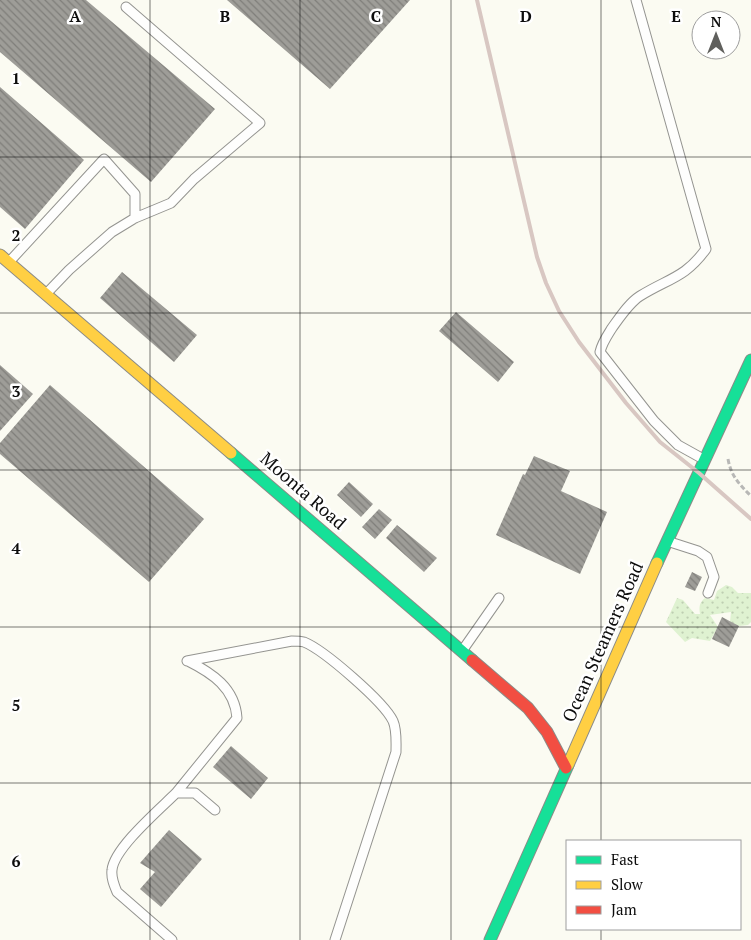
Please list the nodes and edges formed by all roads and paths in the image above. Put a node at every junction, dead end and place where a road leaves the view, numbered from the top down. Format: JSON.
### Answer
{"nodes":[{"id":1,"x":636,"y":0,"type":"edge"},
{"id":2,"x":126,"y":7,"type":"dead end"},
{"id":3,"x":135,"y":218,"type":"junction"},
{"id":4,"x":4,"y":259,"type":"edge"},
{"id":5,"x":46,"y":295,"type":"junction"},
{"id":6,"x":751,"y":360,"type":"edge"},
{"id":7,"x":727,"y":452,"type":"dead end"},
{"id":8,"x":705,"y":460,"type":"junction"},
{"id":9,"x":751,"y":496,"type":"edge"},
{"id":10,"x":667,"y":541,"type":"junction"},
{"id":11,"x":708,"y":593,"type":"dead end"},
{"id":12,"x":499,"y":598,"type":"dead end"},
{"id":13,"x":462,"y":651,"type":"junction"},
{"id":14,"x":566,"y":768,"type":"junction"},
{"id":15,"x":176,"y":793,"type":"junction"},
{"id":16,"x":215,"y":810,"type":"dead end"},
{"id":17,"x":172,"y":940,"type":"edge"},
{"id":18,"x":335,"y":940,"type":"edge"},
{"id":19,"x":490,"y":940,"type":"edge"}],
"edges":[{"from":1,"to":8,"type":"lane"},
{"from":2,"to":3,"type":"lane"},
{"from":3,"to":4,"type":"lane"},
{"from":3,"to":5,"type":"lane"},
{"from":4,"to":5,"type":"street","name":"Moonta Road"},
{"from":5,"to":13,"type":"street","name":"Moonta Road"},
{"from":6,"to":8,"type":"street","name":"Ocean Steamers Road"},
{"from":7,"to":9,"type":"path"},
{"from":8,"to":10,"type":"street","name":"Ocean Steamers Road"},
{"from":10,"to":11,"type":"lane"},
{"from":10,"to":14,"type":"street","name":"Ocean Steamers Road"},
{"from":12,"to":13,"type":"lane"},
{"from":13,"to":14,"type":"street","name":"Moonta Road"},
{"from":14,"to":19,"type":"street","name":"Ocean Steamers Road"},
{"from":15,"to":16,"type":"lane"},
{"from":15,"to":17,"type":"lane"},
{"from":15,"to":18,"type":"lane"}]}
